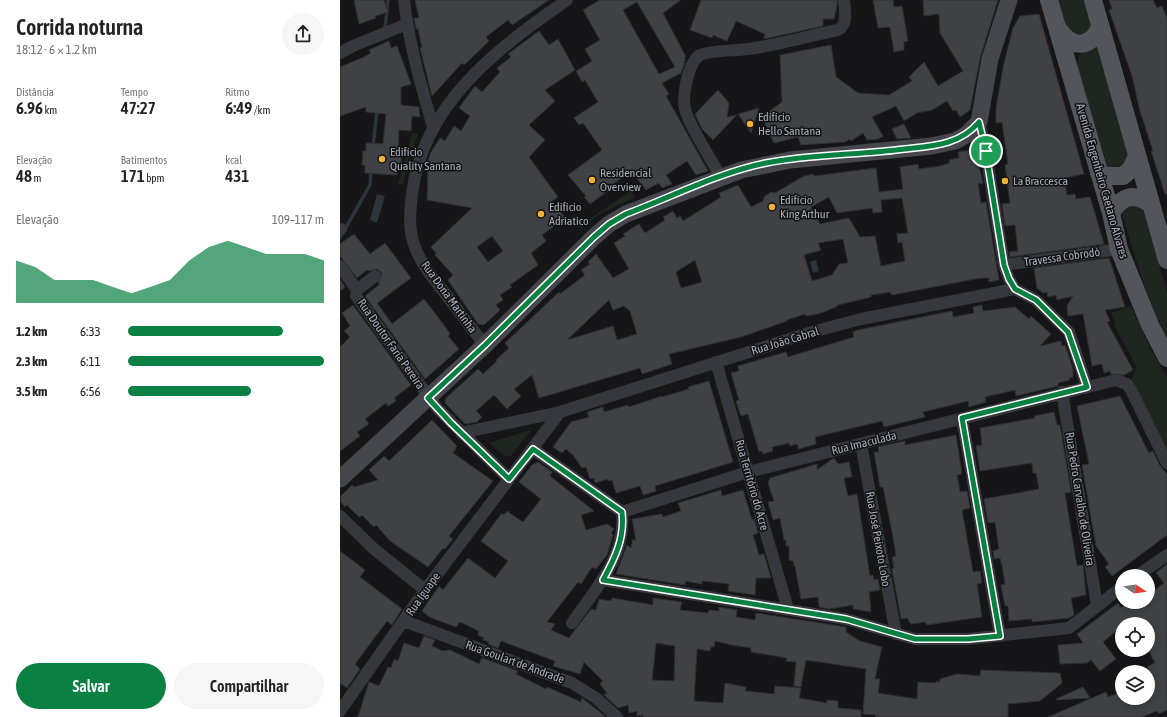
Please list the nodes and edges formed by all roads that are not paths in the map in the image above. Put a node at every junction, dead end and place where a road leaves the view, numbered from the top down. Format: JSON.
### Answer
{"nodes":[{"id":1,"x":404,"y":0,"type":"edge"},
{"id":2,"x":567,"y":0,"type":"edge"},
{"id":3,"x":844,"y":0,"type":"edge"},
{"id":4,"x":1009,"y":0,"type":"edge"},
{"id":5,"x":1020,"y":0,"type":"edge"},
{"id":6,"x":1049,"y":0,"type":"edge"},
{"id":7,"x":1093,"y":0,"type":"edge"},
{"id":8,"x":1005,"y":17,"type":"junction"},
{"id":9,"x":407,"y":24,"type":"junction"},
{"id":10,"x":1100,"y":25,"type":"junction"},
{"id":11,"x":1058,"y":29,"type":"junction"},
{"id":12,"x":340,"y":53,"type":"edge"},
{"id":13,"x":979,"y":122,"type":"junction"},
{"id":14,"x":433,"y":127,"type":"junction"},
{"id":15,"x":1137,"y":156,"type":"junction"},
{"id":16,"x":1099,"y":172,"type":"junction"},
{"id":17,"x":721,"y":176,"type":"junction"},
{"id":18,"x":1151,"y":204,"type":"junction"},
{"id":19,"x":1111,"y":213,"type":"junction"},
{"id":20,"x":1119,"y":249,"type":"junction"},
{"id":21,"x":1167,"y":260,"type":"edge"},
{"id":22,"x":1004,"y":265,"type":"junction"},
{"id":23,"x":340,"y":266,"type":"edge"},
{"id":24,"x":375,"y":276,"type":"dead end"},
{"id":25,"x":1015,"y":289,"type":"junction"},
{"id":26,"x":357,"y":290,"type":"junction"},
{"id":27,"x":485,"y":345,"type":"junction"},
{"id":28,"x":1167,"y":358,"type":"edge"},
{"id":29,"x":716,"y":362,"type":"junction"},
{"id":30,"x":1087,"y":387,"type":"junction"},
{"id":31,"x":1062,"y":392,"type":"junction"},
{"id":32,"x":428,"y":398,"type":"junction"},
{"id":33,"x":560,"y":412,"type":"junction"},
{"id":34,"x":962,"y":418,"type":"junction"},
{"id":35,"x":462,"y":433,"type":"junction"},
{"id":36,"x":861,"y":444,"type":"junction"},
{"id":37,"x":533,"y":449,"type":"junction"},
{"id":38,"x":1167,"y":463,"type":"edge"},
{"id":39,"x":748,"y":472,"type":"junction"},
{"id":40,"x":340,"y":479,"type":"edge"},
{"id":41,"x":509,"y":479,"type":"junction"},
{"id":42,"x":622,"y":512,"type":"junction"},
{"id":43,"x":340,"y":516,"type":"edge"},
{"id":44,"x":1167,"y":555,"type":"edge"},
{"id":45,"x":1147,"y":569,"type":"edge"},
{"id":46,"x":603,"y":580,"type":"junction"},
{"id":47,"x":425,"y":590,"type":"junction"},
{"id":48,"x":1115,"y":592,"type":"edge"},
{"id":49,"x":1097,"y":605,"type":"junction"},
{"id":50,"x":788,"y":609,"type":"junction"},
{"id":51,"x":404,"y":621,"type":"junction"},
{"id":52,"x":572,"y":623,"type":"dead end"},
{"id":53,"x":896,"y":634,"type":"junction"},
{"id":54,"x":1000,"y":636,"type":"junction"},
{"id":55,"x":340,"y":711,"type":"edge"},
{"id":56,"x":617,"y":717,"type":"edge"}],
"edges":[{"from":1,"to":9,"type":"street"},
{"from":2,"to":14,"type":"street","name":"Rua Dona Martinha"},
{"from":3,"to":17,"type":"street"},
{"from":4,"to":8,"type":"main road"},
{"from":5,"to":8,"type":"main road"},
{"from":6,"to":11,"type":"main road","name":"Avenida Engenheiro Caetano Alvares"},
{"from":7,"to":10,"type":"main road"},
{"from":8,"to":13,"type":"main road"},
{"from":9,"to":12,"type":"street"},
{"from":9,"to":14,"type":"street"},
{"from":10,"to":11,"type":"main road"},
{"from":10,"to":15,"type":"main road"},
{"from":11,"to":16,"type":"main road","name":"Avenida Engenheiro Caetano Alvares"},
{"from":13,"to":17,"type":"main road"},
{"from":13,"to":22,"type":"street"},
{"from":14,"to":27,"type":"street","name":"Rua Dona Martinha"},
{"from":15,"to":16,"type":"main road"},
{"from":15,"to":18,"type":"main road"},
{"from":16,"to":19,"type":"main road","name":"Avenida Engenheiro Caetano Alvares"},
{"from":17,"to":27,"type":"main road"},
{"from":18,"to":19,"type":"main road"},
{"from":18,"to":21,"type":"main road"},
{"from":19,"to":20,"type":"main road","name":"Avenida Engenheiro Caetano Alvares"},
{"from":20,"to":22,"type":"street","name":"Travessa Cobrodó"},
{"from":20,"to":28,"type":"main road","name":"Avenida Engenheiro Caetano Alvares"},
{"from":22,"to":25,"type":"street"},
{"from":23,"to":26,"type":"street","name":"Rua Doutor Faria Pereira"},
{"from":24,"to":26,"type":"street","name":"Rua Doutor Faria Pereira"},
{"from":25,"to":29,"type":"street","name":"Rua João Cabral"},
{"from":25,"to":30,"type":"street"},
{"from":26,"to":32,"type":"street","name":"Rua Doutor Faria Pereira"},
{"from":27,"to":32,"type":"main road"},
{"from":29,"to":33,"type":"street","name":"Rua João Cabral"},
{"from":29,"to":39,"type":"street","name":"Rua Território do Acre"},
{"from":30,"to":31,"type":"street","name":"Rua Imaculada"},
{"from":30,"to":38,"type":"street","name":"Rua Imaculada"},
{"from":31,"to":34,"type":"street","name":"Rua Imaculada"},
{"from":31,"to":49,"type":"street","name":"Rua Pedro Carvalho de Oliveira"},
{"from":32,"to":35,"type":"street","name":"Rua Doutor Faria Pereira"},
{"from":32,"to":40,"type":"main road"},
{"from":33,"to":35,"type":"street","name":"Rua João Cabral"},
{"from":33,"to":37,"type":"street","name":"Rua Iguape"},
{"from":34,"to":36,"type":"street","name":"Rua Imaculada"},
{"from":34,"to":54,"type":"street"},
{"from":35,"to":41,"type":"street","name":"Rua Doutor Faria Pereira"},
{"from":36,"to":39,"type":"street","name":"Rua Imaculada"},
{"from":36,"to":53,"type":"street","name":"Rua José Peixoto Lobo"},
{"from":37,"to":41,"type":"street","name":"Rua Iguape"},
{"from":37,"to":42,"type":"street"},
{"from":39,"to":42,"type":"street","name":"Rua Imaculada"},
{"from":39,"to":50,"type":"street","name":"Rua Território do Acre"},
{"from":41,"to":47,"type":"street","name":"Rua Iguape"},
{"from":42,"to":46,"type":"street"},
{"from":43,"to":47,"type":"street"},
{"from":44,"to":45,"type":"street"},
{"from":46,"to":50,"type":"street"},
{"from":46,"to":52,"type":"street"},
{"from":47,"to":51,"type":"street","name":"Rua Iguape"},
{"from":48,"to":49,"type":"street"},
{"from":49,"to":54,"type":"street"},
{"from":50,"to":53,"type":"street"},
{"from":51,"to":55,"type":"street","name":"Rua Iguape"},
{"from":51,"to":56,"type":"street","name":"Rua Goulart de Andrade"},
{"from":53,"to":54,"type":"street"}]}
